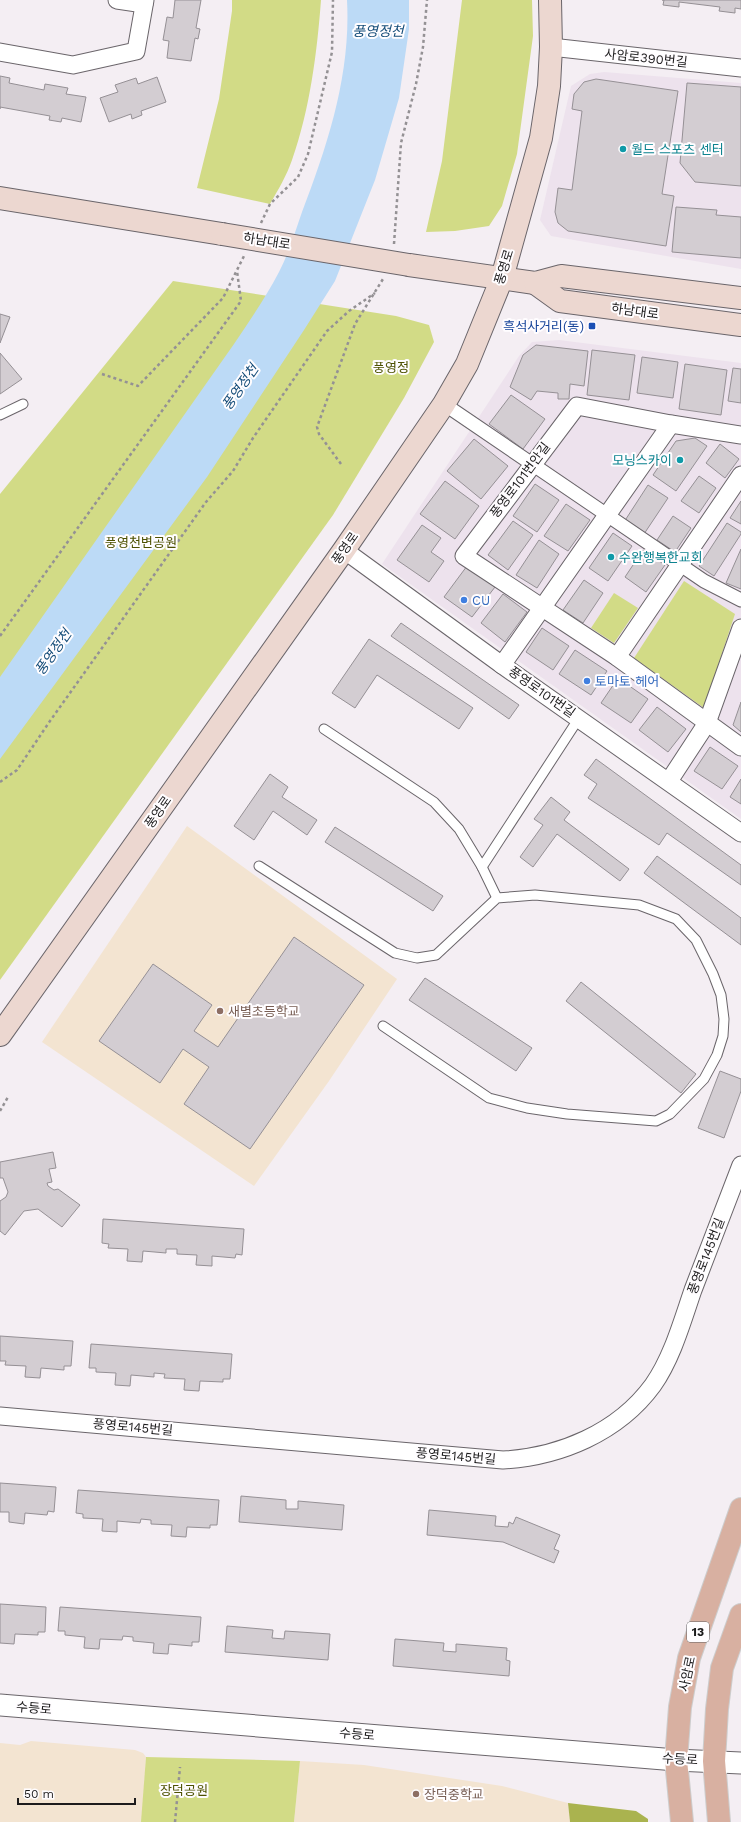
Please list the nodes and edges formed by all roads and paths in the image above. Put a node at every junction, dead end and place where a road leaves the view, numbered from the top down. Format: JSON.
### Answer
{"nodes":[{"id":1,"x":117,"y":0,"type":"edge"},
{"id":2,"x":427,"y":0,"type":"edge"},
{"id":3,"x":550,"y":0,"type":"edge"},
{"id":4,"x":144,"y":2,"type":"edge"},
{"id":5,"x":551,"y":47,"type":"junction"},
{"id":6,"x":0,"y":52,"type":"edge"},
{"id":7,"x":741,"y":68,"type":"edge"},
{"id":8,"x":0,"y":198,"type":"edge"},
{"id":9,"x":394,"y":247,"type":"dead end"},
{"id":10,"x":236,"y":271,"type":"dead end"},
{"id":11,"x":387,"y":274,"type":"dead end"},
{"id":12,"x":502,"y":278,"type":"junction"},
{"id":13,"x":535,"y":283,"type":"junction"},
{"id":14,"x":375,"y":293,"type":"junction"},
{"id":15,"x":741,"y":298,"type":"edge"},
{"id":16,"x":741,"y":325,"type":"edge"},
{"id":17,"x":23,"y":404,"type":"dead end"},
{"id":18,"x":444,"y":404,"type":"junction"},
{"id":19,"x":0,"y":414,"type":"edge"},
{"id":20,"x":671,"y":424,"type":"junction"},
{"id":21,"x":741,"y":435,"type":"edge"},
{"id":22,"x":341,"y":464,"type":"dead end"},
{"id":23,"x":531,"y":464,"type":"junction"},
{"id":24,"x":741,"y":475,"type":"edge"},
{"id":25,"x":607,"y":516,"type":"junction"},
{"id":26,"x":344,"y":550,"type":"junction"},
{"id":27,"x":681,"y":565,"type":"junction"},
{"id":28,"x":741,"y":600,"type":"edge"},
{"id":29,"x":543,"y":609,"type":"junction"},
{"id":30,"x":741,"y":628,"type":"edge"},
{"id":31,"x":0,"y":636,"type":"edge"},
{"id":32,"x":617,"y":657,"type":"junction"},
{"id":33,"x":502,"y":665,"type":"junction"},
{"id":34,"x":579,"y":718,"type":"junction"},
{"id":35,"x":707,"y":723,"type":"junction"},
{"id":36,"x":324,"y":729,"type":"dead end"},
{"id":37,"x":741,"y":747,"type":"edge"},
{"id":38,"x":669,"y":781,"type":"junction"},
{"id":39,"x":0,"y":782,"type":"edge"},
{"id":40,"x":741,"y":832,"type":"edge"},
{"id":41,"x":259,"y":866,"type":"dead end"},
{"id":42,"x":482,"y":866,"type":"junction"},
{"id":43,"x":497,"y":898,"type":"junction"},
{"id":44,"x":383,"y":1026,"type":"dead end"},
{"id":45,"x":0,"y":1035,"type":"edge"},
{"id":46,"x":8,"y":1097,"type":"dead end"},
{"id":47,"x":0,"y":1111,"type":"edge"},
{"id":48,"x":741,"y":1165,"type":"edge"},
{"id":49,"x":0,"y":1416,"type":"edge"},
{"id":50,"x":741,"y":1509,"type":"edge"},
{"id":51,"x":741,"y":1615,"type":"edge"},
{"id":52,"x":0,"y":1705,"type":"edge"},
{"id":53,"x":676,"y":1760,"type":"junction"},
{"id":54,"x":714,"y":1761,"type":"junction"},
{"id":55,"x":741,"y":1763,"type":"edge"},
{"id":56,"x":180,"y":1767,"type":"dead end"},
{"id":57,"x":175,"y":1822,"type":"edge"},
{"id":58,"x":682,"y":1822,"type":"edge"},
{"id":59,"x":719,"y":1822,"type":"edge"}],
"edges":[{"from":1,"to":4,"type":"street"},
{"from":2,"to":9,"type":"path"},
{"from":3,"to":5,"type":"main road","name":"풍영로"},
{"from":4,"to":6,"type":"street"},
{"from":5,"to":7,"type":"street","name":"사암로390번길"},
{"from":5,"to":12,"type":"main road","name":"풍영로"},
{"from":8,"to":12,"type":"main road","name":"하남대로","bridge":true},
{"from":10,"to":31,"type":"path"},
{"from":11,"to":14,"type":"path"},
{"from":12,"to":13,"type":"main road","name":"하남대로"},
{"from":12,"to":18,"type":"main road","name":"풍영로"},
{"from":13,"to":15,"type":"main road","name":"하남대로"},
{"from":13,"to":16,"type":"main road","name":"하남대로"},
{"from":14,"to":22,"type":"path"},
{"from":14,"to":39,"type":"path"},
{"from":17,"to":19,"type":"lane"},
{"from":18,"to":23,"type":"street"},
{"from":18,"to":26,"type":"main road","name":"풍영로"},
{"from":20,"to":21,"type":"street","name":"풍영로101번안길"},
{"from":20,"to":23,"type":"street","name":"풍영로101번안길"},
{"from":20,"to":25,"type":"street"},
{"from":23,"to":25,"type":"street"},
{"from":23,"to":29,"type":"street","name":"풍영로101번안길"},
{"from":24,"to":27,"type":"street"},
{"from":25,"to":27,"type":"street"},
{"from":25,"to":29,"type":"street"},
{"from":26,"to":33,"type":"street","name":"풍영로101번길"},
{"from":26,"to":45,"type":"main road","name":"풍영로"},
{"from":27,"to":28,"type":"street"},
{"from":27,"to":32,"type":"street"},
{"from":29,"to":32,"type":"street","name":"풍영로101번안길"},
{"from":29,"to":33,"type":"street"},
{"from":30,"to":35,"type":"street"},
{"from":32,"to":35,"type":"street","name":"풍영로101번안길"},
{"from":33,"to":34,"type":"street","name":"풍영로101번길"},
{"from":34,"to":38,"type":"street","name":"풍영로101번길"},
{"from":34,"to":42,"type":"lane"},
{"from":35,"to":37,"type":"street","name":"풍영로101번안길"},
{"from":35,"to":38,"type":"street"},
{"from":36,"to":42,"type":"lane"},
{"from":38,"to":40,"type":"street","name":"풍영로101번길"},
{"from":41,"to":43,"type":"lane"},
{"from":42,"to":43,"type":"lane"},
{"from":43,"to":44,"type":"lane"},
{"from":46,"to":47,"type":"path"},
{"from":48,"to":49,"type":"street","name":"풍영로145번길"},
{"from":50,"to":53,"type":"main road","name":"사암로","number":"13"},
{"from":51,"to":54,"type":"main road"},
{"from":52,"to":53,"type":"street","name":"수등로"},
{"from":53,"to":54,"type":"street","name":"수등로"},
{"from":53,"to":58,"type":"main road","name":"사암로","number":"13"},
{"from":54,"to":55,"type":"street","name":"수등로"},
{"from":54,"to":59,"type":"main road"},
{"from":56,"to":57,"type":"path"}]}
